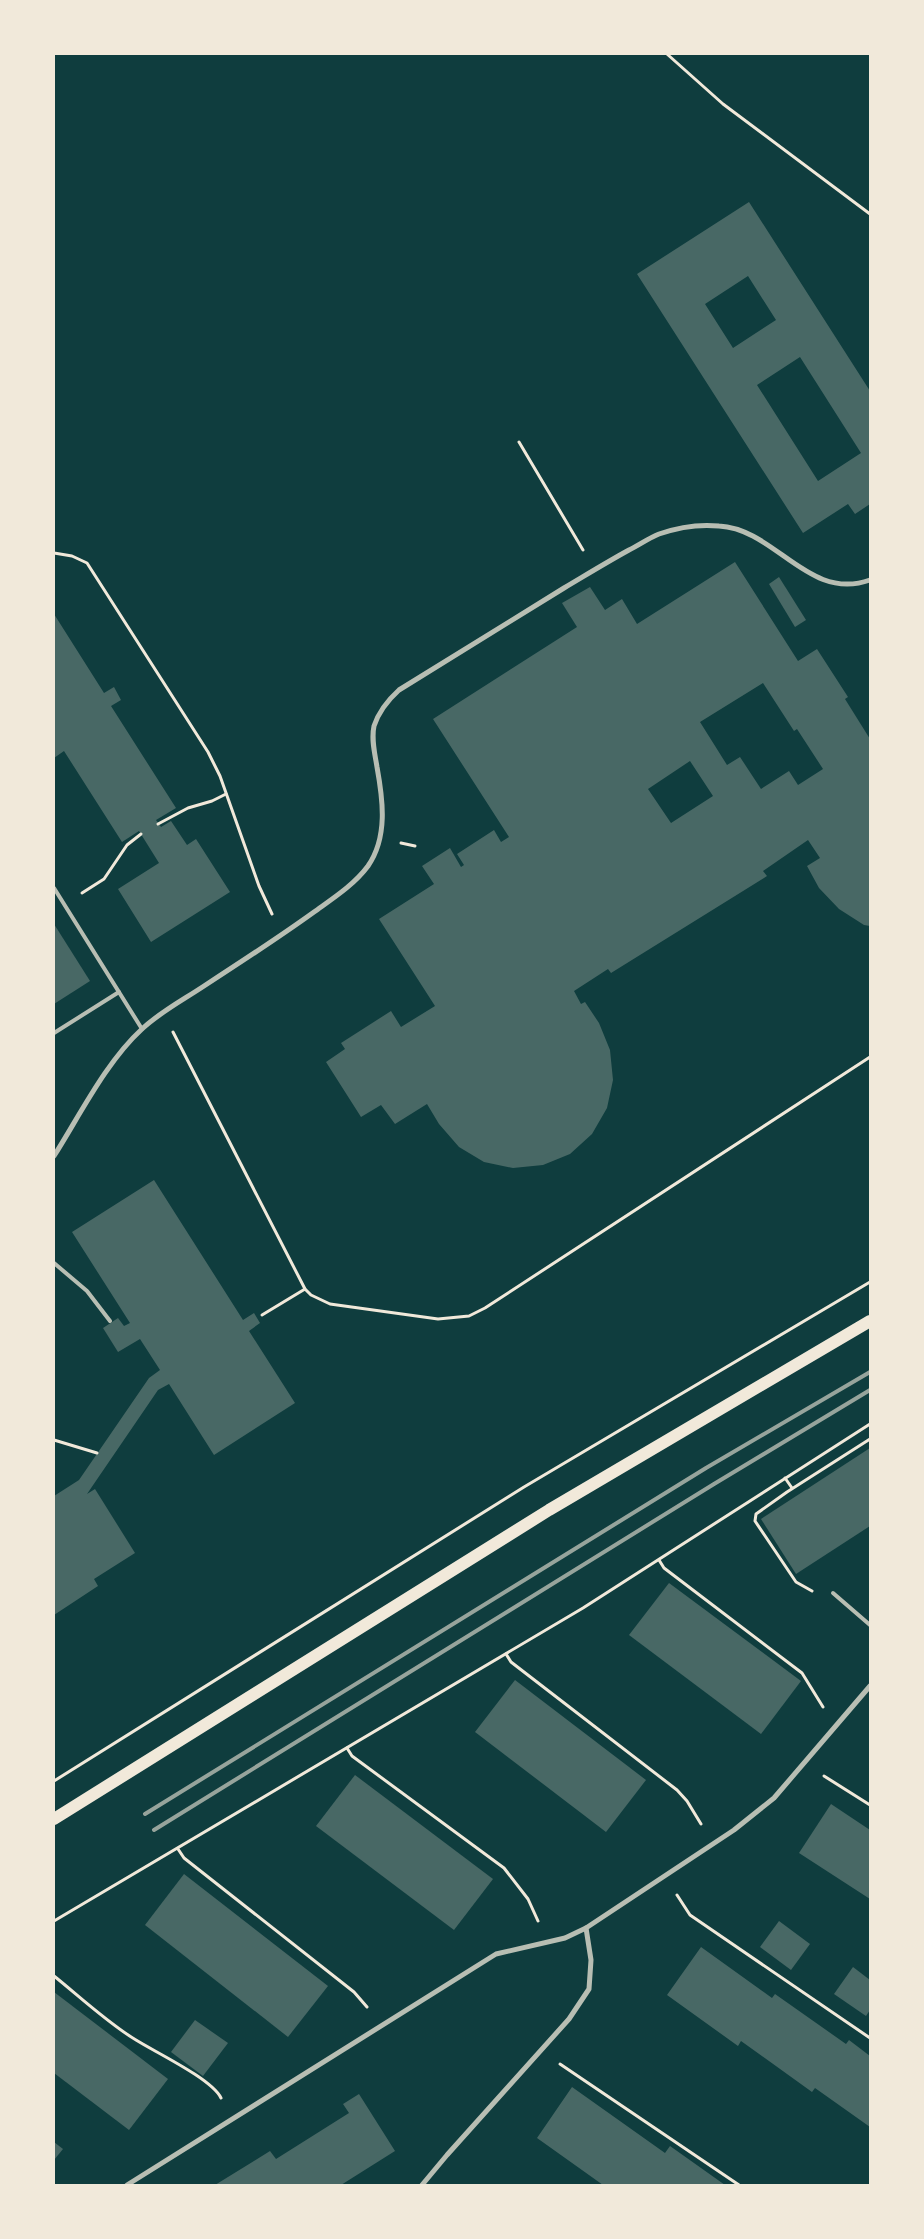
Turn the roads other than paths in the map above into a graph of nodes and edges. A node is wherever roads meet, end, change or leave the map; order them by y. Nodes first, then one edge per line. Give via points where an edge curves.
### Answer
1 (870, 580) edge
2 (54, 888) edge
3 (119, 992) junction
4 (142, 1029) junction
5 (54, 1033) edge
6 (54, 1156) edge
7 (54, 1262) edge
8 (110, 1321) dead end
9 (870, 1321) edge
10 (833, 1593) road end
11 (870, 1625) edge
12 (870, 1686) edge
13 (54, 1819) edge
14 (586, 1928) junction
15 (127, 2185) edge
16 (422, 2185) edge

1 - 4 street via 847,583 820,579 741,530 699,525 676,528 657,534 594,570 399,690 378,716 373,736 382,822 377,850 367,867 351,884 283,934
2 - 3 lane
3 - 4 lane
3 - 5 lane
4 - 6 street via 108,1071
7 - 8 lane via 88,1291
9 - 13 main road via 550,1510
10 - 11 lane
12 - 14 street via 774,1798 714,1844
14 - 15 street via 565,1938 496,1954
14 - 16 street via 591,1960 589,1990 569,2019

